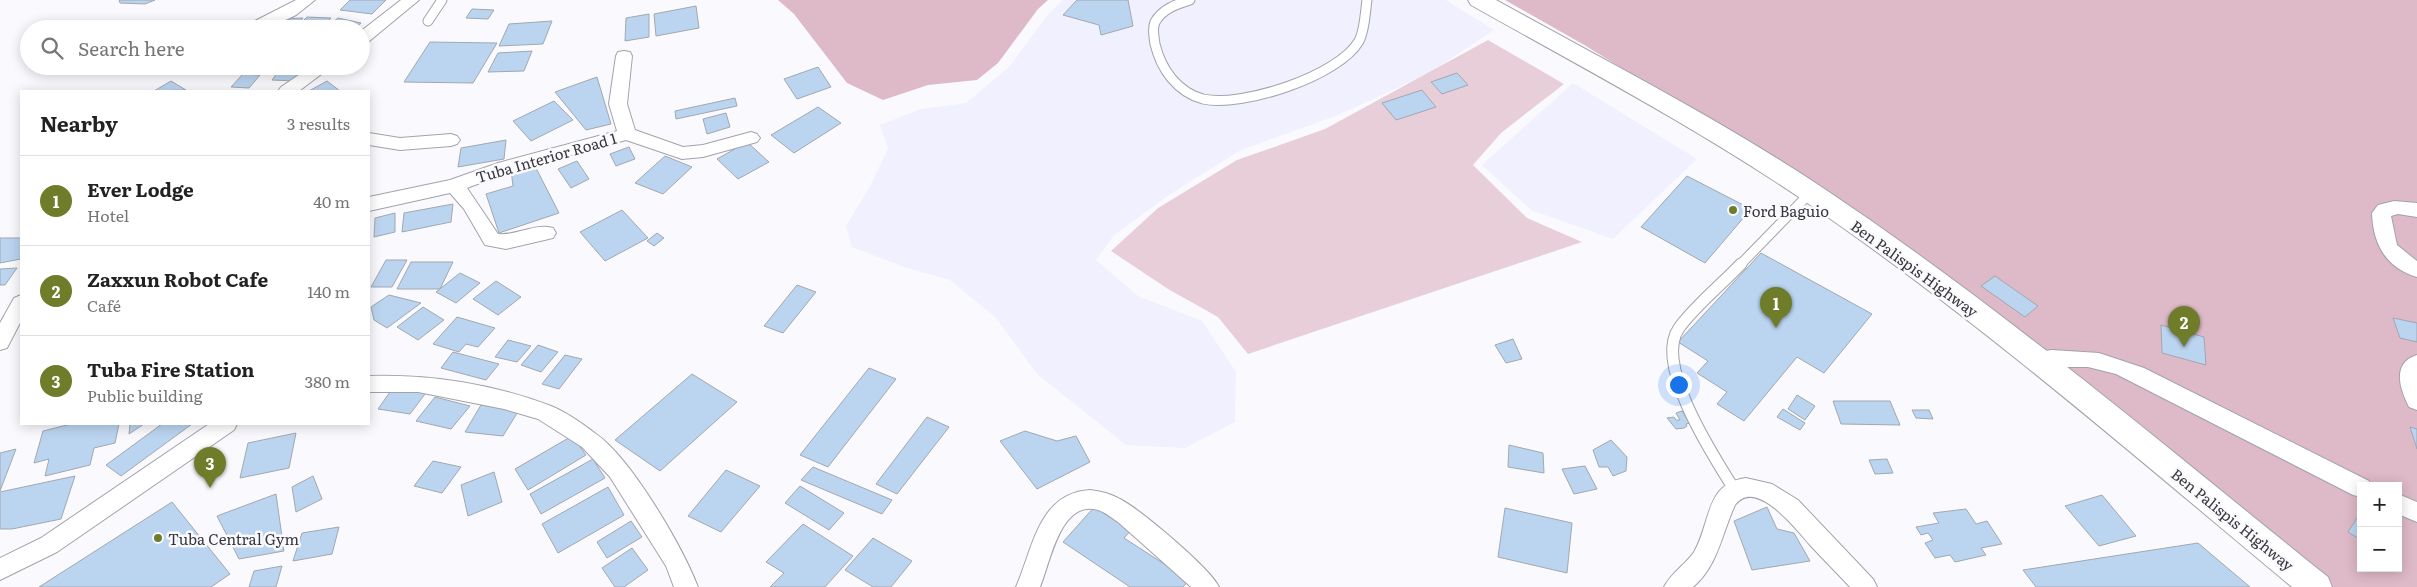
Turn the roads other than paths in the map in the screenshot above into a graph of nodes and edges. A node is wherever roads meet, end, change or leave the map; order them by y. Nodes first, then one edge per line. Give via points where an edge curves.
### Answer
1 (307, 0) edge
2 (411, 0) edge
3 (442, 0) edge
4 (1190, 0) edge
5 (1367, 0) edge
6 (1479, 0) edge
7 (273, 20) edge
8 (428, 21) dead end
9 (370, 32) edge
10 (624, 56) dead end
11 (311, 75) edge
12 (288, 90) edge
13 (627, 134) junction
14 (751, 138) dead end
15 (370, 139) edge
16 (451, 140) dead end
17 (453, 186) junction
18 (1811, 192) junction
19 (370, 204) edge
20 (2417, 210) edge
21 (546, 233) dead end
22 (2417, 270) edge
23 (20, 305) edge
24 (0, 342) edge
25 (2036, 359) junction
26 (2417, 362) edge
27 (370, 384) edge
28 (2417, 401) edge
29 (225, 425) edge
30 (2357, 486) edge
31 (1734, 489) junction
32 (2402, 506) edge
33 (2417, 512) edge
34 (0, 569) edge
35 (686, 587) edge
36 (1028, 587) edge
37 (1207, 587) edge
38 (1676, 587) edge
39 (1865, 587) edge
40 (2316, 587) edge

1 - 7 street
2 - 9 street
3 - 8 lane
4 - 5 lane via 1162,13 1154,23 1157,59 1169,77 1185,91 1204,99 1225,101 1282,87 1339,60 1358,41
6 - 18 main road, Ben Palispis Highway via 1680,113
10 - 13 street via 618,104
11 - 12 street
13 - 14 street, Tuba Interior Road 1 via 682,152 704,151
13 - 17 street, Tuba Interior Road 1 via 504,167
15 - 16 street via 400,144
17 - 19 street, Tuba Interior Road 1
17 - 21 street via 470,202 492,240 506,242
18 - 25 main road, Ben Palispis Highway via 1920,268
18 - 31 lane via 1678,329 1673,338 1678,381 1689,411
20 - 22 street via 2386,209 2382,213 2382,231 2386,246 2395,257
23 - 24 street
25 - 30 street via 2070,356 2114,364
25 - 40 main road, Ben Palispis Highway
26 - 28 street via 2412,366 2412,389
27 - 35 street via 418,384 504,400 545,413 590,441 618,470 676,561
29 - 34 street via 49,544
31 - 38 street via 1726,498 1705,556 1692,574
31 - 39 street via 1761,489 1787,505
32 - 33 street
36 - 37 street via 1053,523 1062,510 1086,499 1113,506

